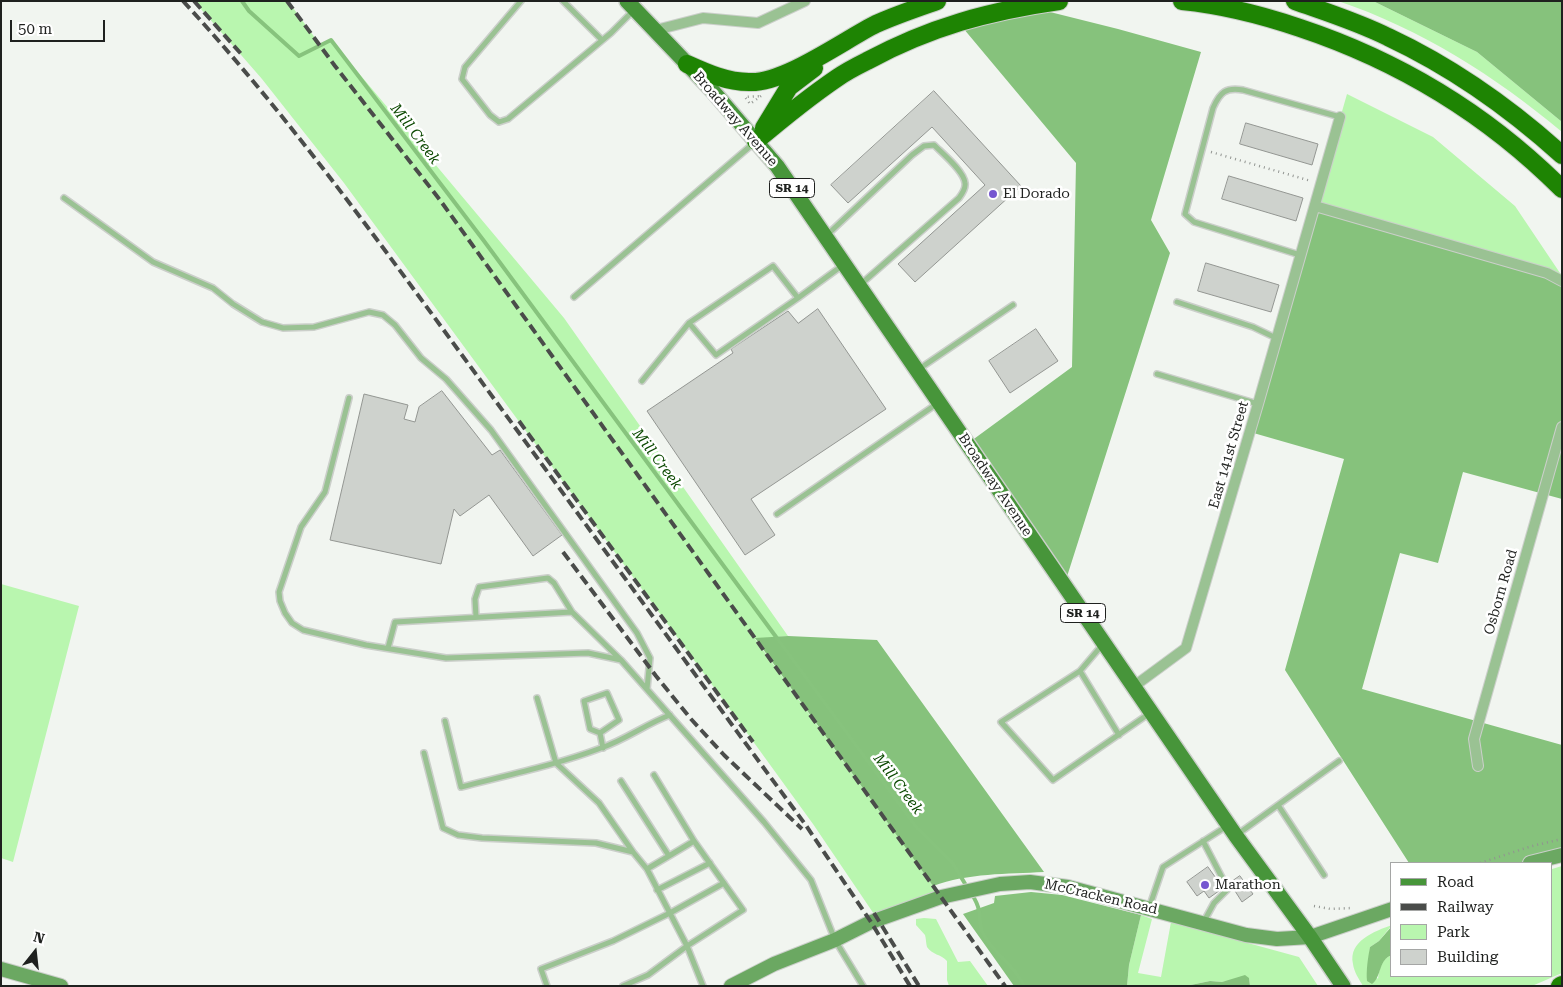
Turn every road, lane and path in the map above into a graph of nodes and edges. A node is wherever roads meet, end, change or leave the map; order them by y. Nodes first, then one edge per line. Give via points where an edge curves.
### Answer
1 (520, 1) edge
2 (563, 1) edge
3 (805, 1) edge
4 (937, 1) edge
5 (1059, 1) edge
6 (1182, 1) edge
7 (1295, 1) edge
8 (631, 5) edge
9 (656, 30) junction
10 (602, 40) junction
11 (838, 46) junction
12 (687, 64) junction
13 (745, 97) joint
14 (1340, 117) joint
15 (756, 141) junction
16 (1202, 150) junction
17 (1562, 155) edge
18 (1321, 184) junction
19 (1562, 190) edge
20 (64, 198) dead end
21 (1315, 206) junction
22 (825, 237) junction
23 (1301, 255) junction
24 (844, 264) junction
25 (1562, 281) edge
26 (859, 286) junction
27 (574, 298) dead end
28 (798, 298) junction
29 (1177, 302) dead end
30 (1013, 305) dead end
31 (689, 323) junction
32 (1276, 338) junction
33 (917, 371) junction
34 (1157, 374) dead end
35 (642, 381) dead end
36 (349, 398) dead end
37 (939, 403) junction
38 (1258, 404) junction
39 (1562, 427) edge
40 (777, 514) dead end
41 (572, 612) junction
42 (476, 617) junction
43 (1103, 643) junction
44 (388, 648) junction
45 (621, 660) junction
46 (1080, 672) junction
47 (1133, 687) junction
48 (647, 689) junction
49 (537, 698) dead end
50 (1151, 713) junction
51 (670, 715) junction
52 (445, 721) dead end
53 (600, 733) junction
54 (1119, 735) junction
55 (603, 748) junction
56 (424, 753) dead end
57 (1339, 761) dead end
58 (556, 763) junction
59 (1478, 766) dead end
60 (654, 775) dead end
61 (621, 781) dead end
62 (1278, 805) junction
63 (1232, 830) junction
64 (1562, 839) edge
65 (694, 841) junction
66 (1203, 841) junction
67 (633, 852) junction
68 (1562, 854) edge
69 (669, 856) junction
70 (1483, 862) edge
71 (1534, 862) edge
72 (710, 863) junction
73 (647, 869) junction
74 (1324, 875) dead end
75 (724, 883) junction
76 (657, 890) junction
77 (1314, 906) dead end
78 (1360, 906) dead end
79 (1149, 908) junction
80 (1390, 910) edge
81 (670, 913) junction
82 (1203, 923) junction
83 (1310, 937) junction
84 (835, 940) junction
85 (687, 946) junction
86 (1, 969) edge
87 (61, 986) edge
88 (547, 986) edge
89 (623, 986) edge
90 (703, 986) edge
91 (731, 986) edge
92 (864, 986) edge
93 (1343, 986) edge

1 - 10 lane via 465,67 462,79 499,122 508,119
2 - 10 lane
3 - 9 street via 758,23 703,18
4 - 11 highway via 876,24
5 - 15 highway via 948,25 880,54 839,76
6 - 19 highway via 1278,20 1364,52 1409,74 1487,123
7 - 17 highway via 1342,17 1430,59 1514,114
8 - 9 main road, Broadway Avenue / SR 14
8 - 10 lane
9 - 12 main road, Broadway Avenue / SR 14
11 - 12 highway via 786,73 751,83 731,81
11 - 15 highway via 789,87
12 - 15 main road, Broadway Avenue / SR 14
13 - 13 path via 753,97 761,96 750,104
14 - 16 lane via 1231,88 1217,100
14 - 18 street, East 141st Street
15 - 22 main road, Broadway Avenue / SR 14
15 - 27 lane
16 - 18 path
16 - 23 lane via 1184,214 1187,218
18 - 21 street, East 141st Street
20 - 48 lane via 153,262 213,288 262,322 283,328 314,327 370,312 383,315 395,325 421,358 446,379 491,430 637,634 650,658
21 - 23 street, East 141st Street
21 - 25 street via 1548,273
22 - 24 main road, Broadway Avenue / SR 14
22 - 26 lane via 924,146 934,145 962,174 965,182 959,198
23 - 32 street, East 141st Street
24 - 26 main road, Broadway Avenue / SR 14
24 - 28 lane
26 - 33 main road, Broadway Avenue / SR 14
28 - 31 lane via 716,355
28 - 31 lane via 773,266
29 - 32 lane
30 - 33 lane
31 - 35 lane
32 - 38 street, East 141st Street
33 - 37 main road, Broadway Avenue / SR 14
34 - 38 lane
36 - 44 lane via 325,492 301,527 279,592 280,602 292,623 303,630
37 - 40 lane
37 - 43 main road, Broadway Avenue / SR 14
38 - 47 street, East 141st Street via 1186,648
39 - 59 street, Osborn Road via 1474,738
41 - 42 lane
41 - 42 lane via 548,578 479,588 475,600
41 - 45 lane
42 - 44 lane via 395,622
43 - 46 lane
43 - 47 main road, Broadway Avenue / SR 14
44 - 45 lane via 446,658 588,653
45 - 48 lane
46 - 54 lane
46 - 54 lane via 1001,722 1053,780
47 - 50 main road, Broadway Avenue / SR 14
48 - 51 lane
49 - 58 lane
50 - 54 lane
50 - 63 main road, Broadway Avenue / SR 14
51 - 55 lane
51 - 84 lane via 811,880
52 - 58 lane via 462,787
53 - 53 lane via 620,720 607,693 584,701 590,729
53 - 55 lane
55 - 58 lane
56 - 67 lane via 443,828 458,835 596,843
57 - 62 lane
58 - 67 lane via 599,804
60 - 65 lane
61 - 69 lane
62 - 63 lane
62 - 74 lane
63 - 66 lane
63 - 83 main road, Broadway Avenue / SR 14
64 - 70 path
65 - 69 lane
65 - 72 lane
66 - 79 lane via 1163,867
66 - 82 lane via 1228,889 1214,903
67 - 73 lane
68 - 71 street
69 - 73 lane
72 - 75 lane
72 - 76 lane
73 - 76 lane
75 - 81 lane
75 - 85 lane via 743,910
76 - 81 lane
77 - 78 path via 1330,909
79 - 82 street, McCracken Road
79 - 84 street, McCracken Road via 1050,884 1030,882 989,886 871,922
80 - 83 street, McCracken Road
81 - 85 lane
81 - 88 lane via 613,941 541,969
82 - 83 street, McCracken Road via 1262,938
83 - 93 main road, Broadway Avenue / SR 14
84 - 91 street, McCracken Road via 774,964
84 - 92 lane
85 - 89 lane via 648,975
85 - 90 lane
86 - 87 street

